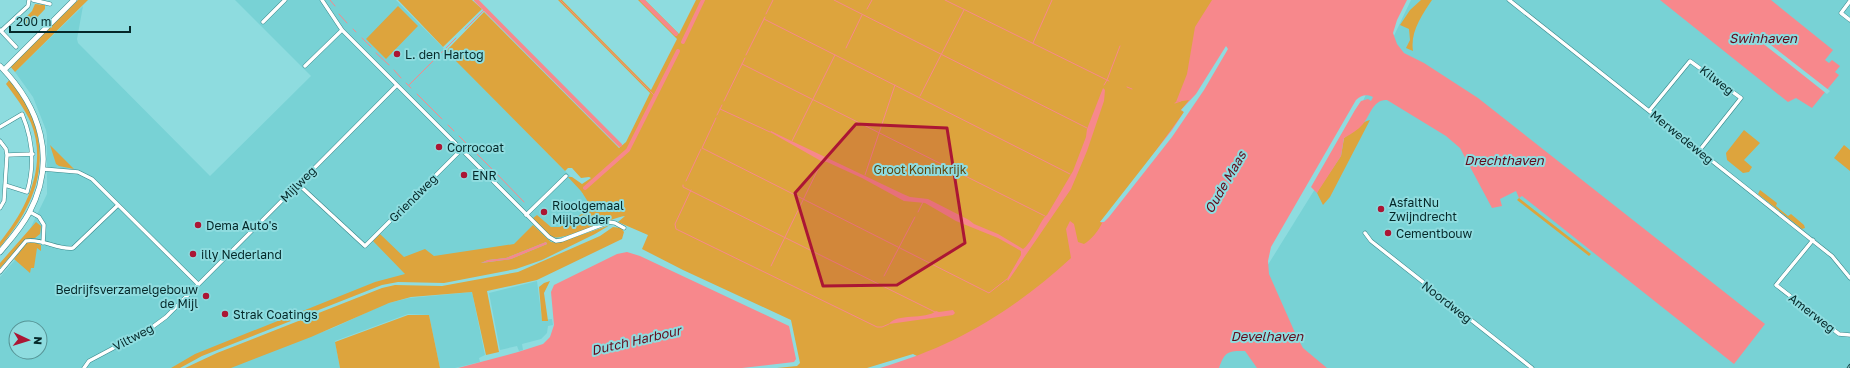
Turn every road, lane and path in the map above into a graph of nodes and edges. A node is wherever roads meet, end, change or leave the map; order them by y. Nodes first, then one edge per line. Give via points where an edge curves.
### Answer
1 (29, 0) edge
2 (33, 0) edge
3 (74, 0) edge
4 (285, 0) edge
5 (322, 0) edge
6 (1510, 0) edge
7 (1850, 1) edge
8 (50, 4) dead end
9 (1850, 20) edge
10 (263, 22) dead end
11 (0, 30) edge
12 (342, 30) junction
13 (16, 47) dead end
14 (305, 66) dead end
15 (1, 70) edge
16 (397, 85) junction
17 (1649, 110) junction
18 (0, 127) edge
19 (0, 141) edge
20 (461, 150) junction
21 (1699, 151) junction
22 (33, 154) junction
23 (7, 155) junction
24 (0, 168) edge
25 (6, 168) junction
26 (43, 169) junction
27 (566, 176) dead end
28 (298, 184) junction
29 (5, 185) junction
30 (2, 202) edge
31 (118, 205) junction
32 (0, 208) edge
33 (30, 212) junction
34 (526, 215) junction
35 (624, 228) dead end
36 (1365, 233) dead end
37 (1813, 240) junction
38 (43, 243) junction
39 (0, 252) edge
40 (0, 272) edge
41 (1850, 278) edge
42 (198, 284) junction
43 (1850, 335) edge
44 (84, 368) edge
45 (1532, 368) edge

1 - 11 street via 28,6
2 - 8 street
3 - 15 street
4 - 10 street
5 - 12 street
6 - 17 street, Merwedeweg
7 - 9 street via 1841,13
11 - 13 street
12 - 14 street
12 - 16 street
15 - 26 street via 21,91 34,114 42,139
16 - 20 street
16 - 28 street, Mijlweg
17 - 21 street, Merwedeweg
17 - 21 street, Kilweg via 1690,60 1741,98
18 - 22 street via 22,114
19 - 23 street
20 - 28 street, Griendweg via 365,246
20 - 34 street
21 - 37 street, Merwedeweg
22 - 23 street
22 - 29 street via 31,180 27,192
23 - 25 street
24 - 25 street
25 - 29 street
26 - 31 street via 78,172 88,176
26 - 33 street
27 - 34 street
28 - 42 street, Mijlweg
29 - 30 street
30 - 32 street
31 - 38 street via 73,248
31 - 42 street
33 - 38 street via 44,225
33 - 39 street
34 - 35 street via 556,241 609,222
36 - 45 street, Noordweg via 1371,241
37 - 41 street, Merwedeweg via 1839,263
37 - 43 street, Amerweg via 1776,285 1839,334
38 - 40 street via 26,241
42 - 44 street, Viltweg via 156,325 89,361

